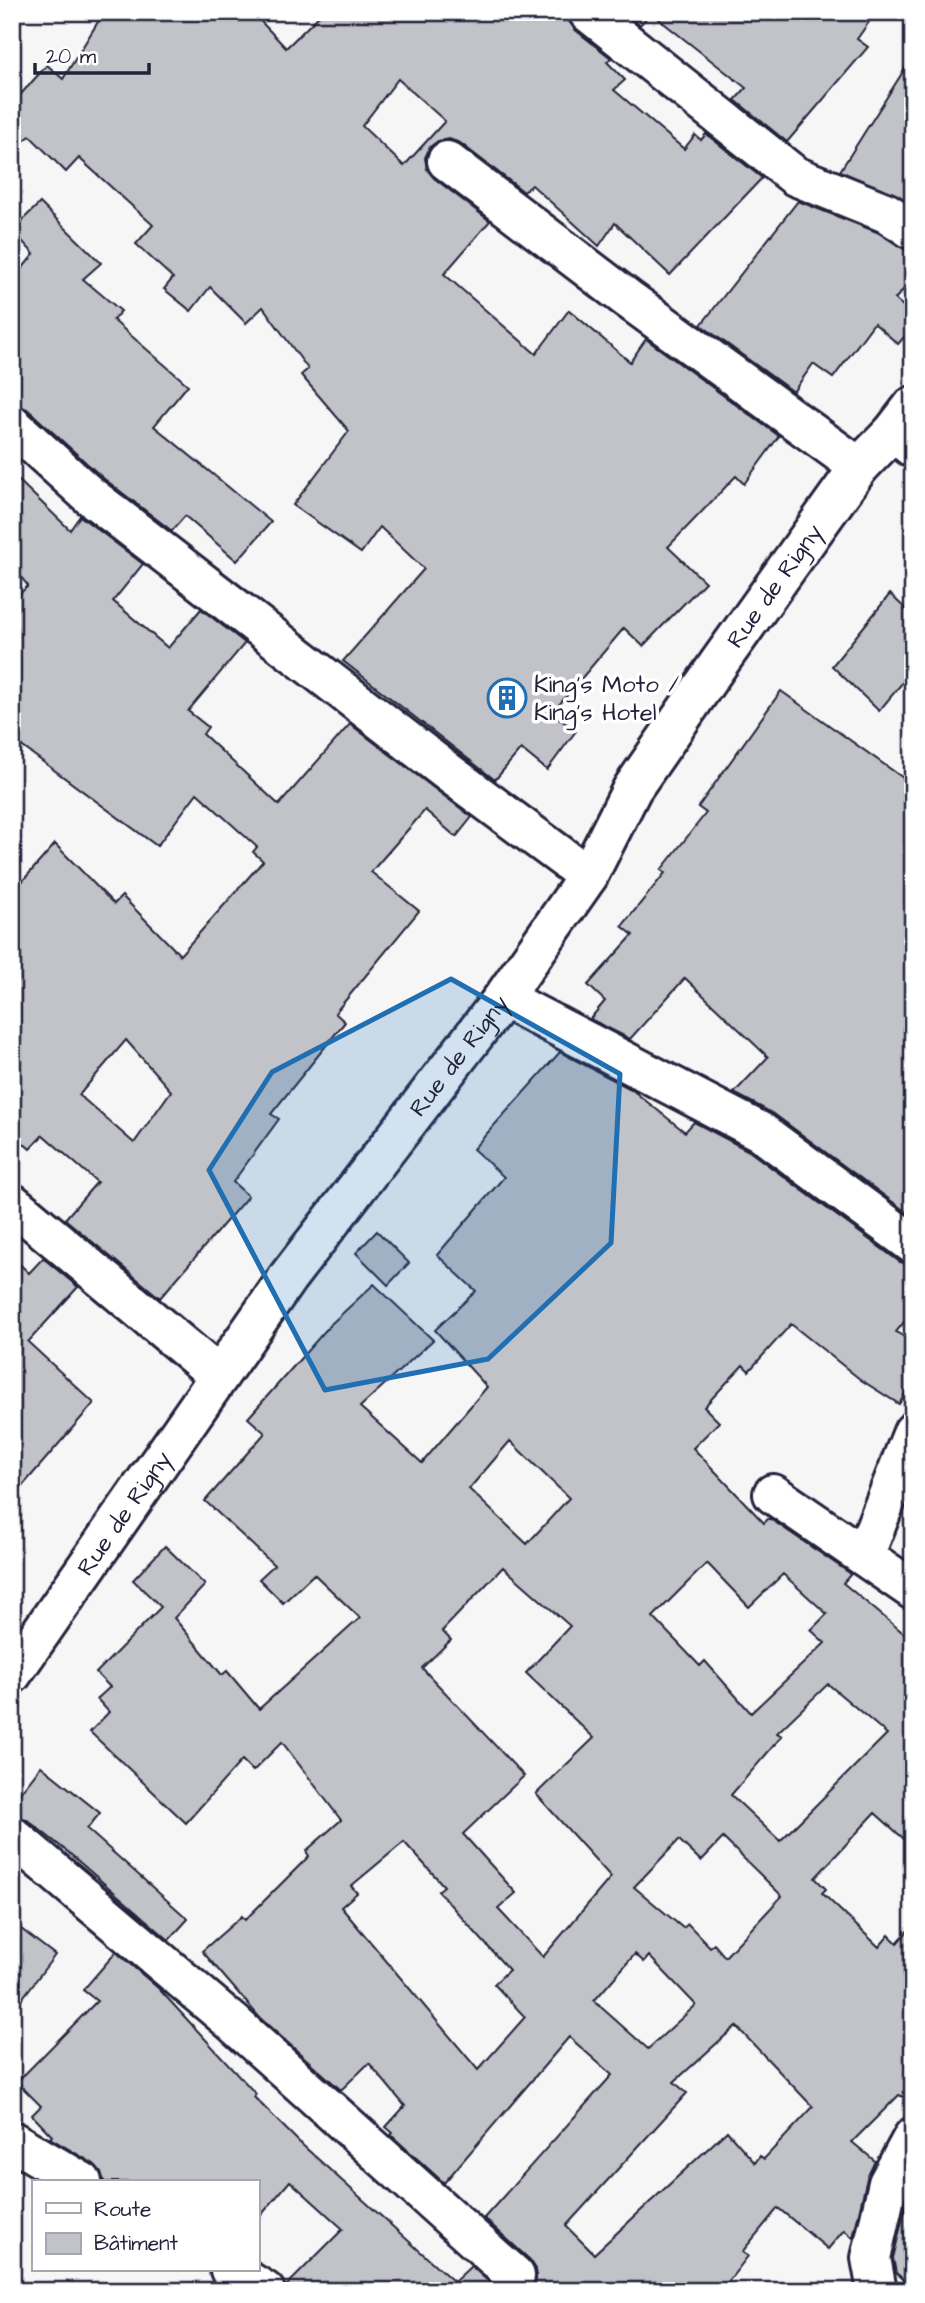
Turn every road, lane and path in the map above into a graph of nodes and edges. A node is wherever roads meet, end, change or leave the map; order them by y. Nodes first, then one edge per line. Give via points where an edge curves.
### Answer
1 (588, 12) edge
2 (447, 161) dead end
3 (913, 230) edge
4 (12, 425) edge
5 (906, 429) edge
6 (859, 467) junction
7 (588, 876) junction
8 (503, 998) junction
9 (12, 1203) edge
10 (913, 1244) edge
11 (219, 1376) junction
12 (913, 1432) edge
13 (773, 1494) dead end
14 (864, 1556) junction
15 (913, 1590) edge
16 (12, 1674) edge
17 (12, 1836) edge
18 (913, 2137) edge
19 (12, 2141) edge
20 (79, 2180) edge
21 (233, 2272) edge
22 (515, 2276) dead end
23 (265, 2291) edge
24 (877, 2291) edge

1 - 3 street via 795,176 887,213
2 - 6 street
4 - 7 street via 89,495
5 - 6 street, Rue de Rigny
6 - 7 street, Rue de Rigny via 632,789
7 - 8 street, Rue de Rigny
8 - 10 street via 761,1132
8 - 11 street, Rue de Rigny via 374,1162
9 - 11 street
11 - 16 street, Rue de Rigny
12 - 14 street
13 - 14 street
14 - 15 street
17 - 22 street via 231,2021
18 - 24 street via 888,2183 871,2258
19 - 20 street
21 - 23 street

